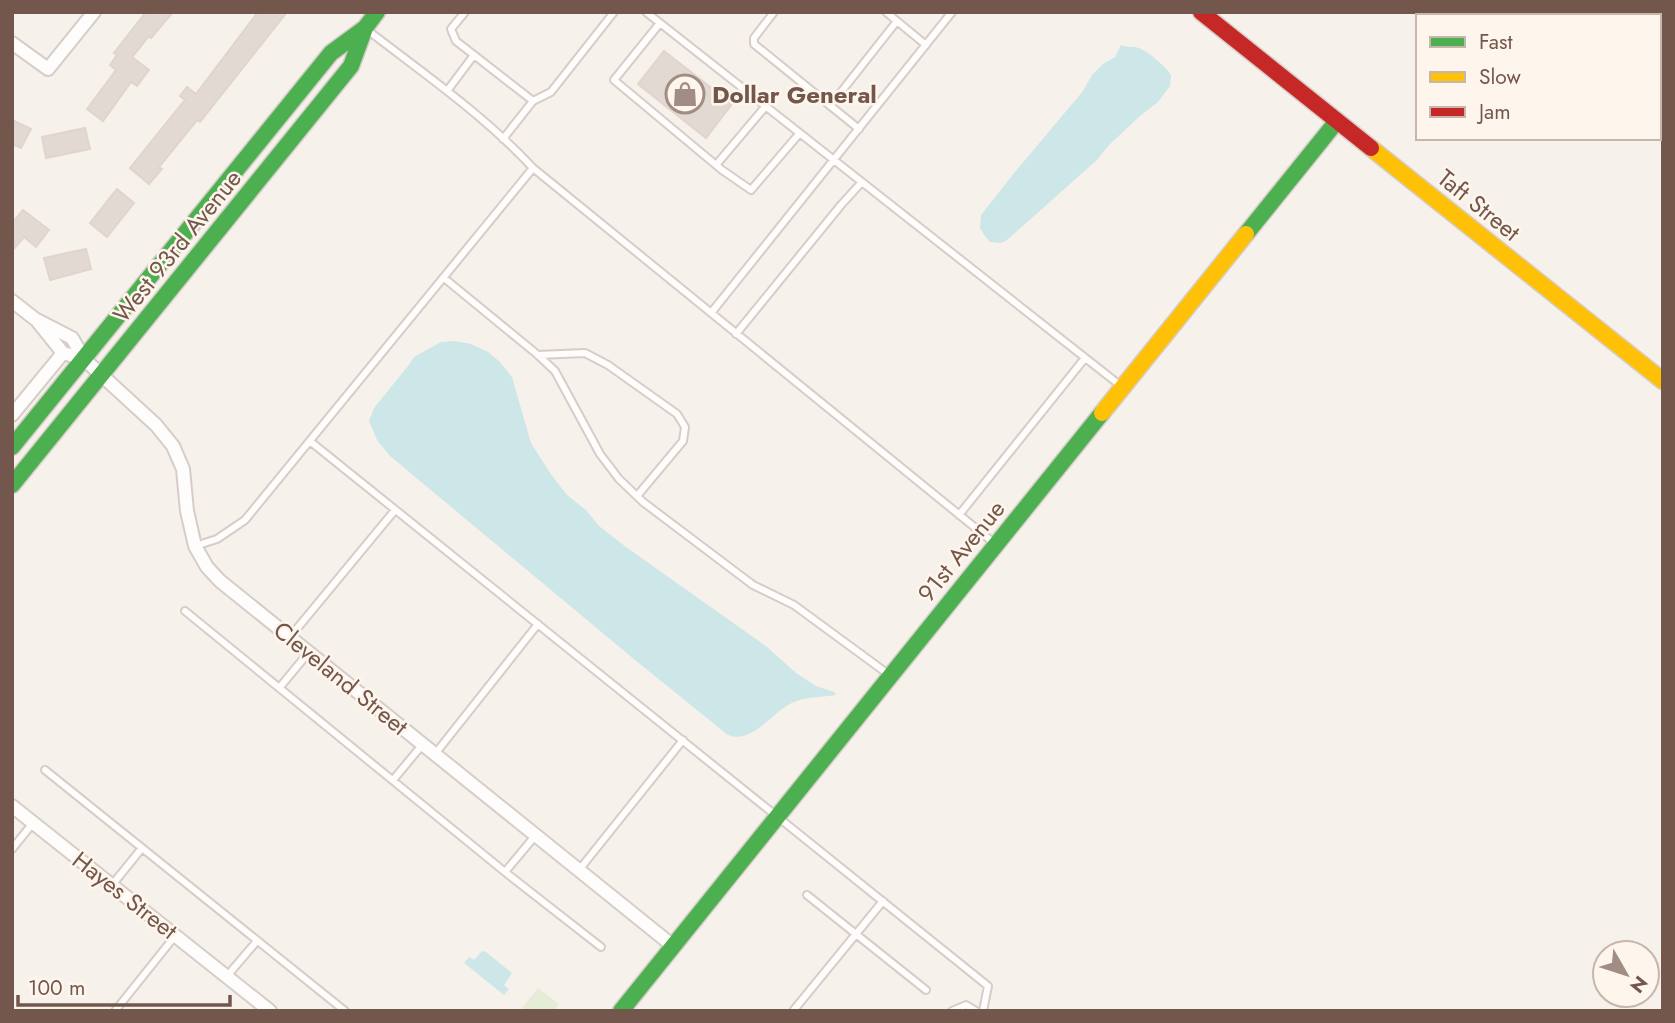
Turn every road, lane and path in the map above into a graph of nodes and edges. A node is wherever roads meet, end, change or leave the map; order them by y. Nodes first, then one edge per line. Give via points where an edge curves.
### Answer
1 (93, 12) edge
2 (377, 12) edge
3 (464, 12) edge
4 (614, 12) edge
5 (646, 12) edge
6 (774, 12) edge
7 (886, 12) edge
8 (952, 12) edge
9 (1201, 12) edge
10 (897, 21) junction
11 (660, 23) junction
12 (365, 28) junction
13 (12, 43) edge
14 (926, 45) junction
15 (474, 55) junction
16 (447, 91) junction
17 (533, 102) junction
18 (830, 106) junction
19 (765, 107) junction
20 (1338, 121) junction
21 (859, 129) junction
22 (799, 134) junction
23 (503, 139) junction
24 (833, 161) junction
25 (716, 164) junction
26 (533, 168) junction
27 (861, 183) junction
28 (444, 278) junction
29 (12, 301) edge
30 (710, 313) junction
31 (35, 319) junction
32 (736, 334) junction
33 (63, 353) junction
34 (538, 355) junction
35 (1085, 358) junction
36 (83, 359) junction
37 (101, 376) junction
38 (1663, 381) edge
39 (1122, 387) junction
40 (12, 415) edge
41 (311, 442) junction
42 (12, 447) edge
43 (12, 485) edge
44 (637, 496) junction
45 (395, 510) junction
46 (959, 515) junction
47 (995, 544) junction
48 (195, 547) junction
49 (185, 611) dead end
50 (538, 624) junction
51 (290, 638) junction
52 (309, 652) junction
53 (890, 676) junction
54 (280, 687) junction
55 (683, 740) junction
56 (423, 744) junction
57 (435, 754) junction
58 (45, 770) dead end
59 (393, 780) junction
60 (12, 806) edge
61 (777, 817) junction
62 (33, 823) junction
63 (535, 835) junction
64 (142, 848) junction
65 (12, 849) edge
66 (579, 871) junction
67 (505, 872) junction
68 (112, 885) junction
69 (807, 895) dead end
70 (883, 901) junction
71 (856, 934) junction
72 (176, 935) junction
73 (257, 941) junction
74 (673, 946) junction
75 (601, 947) dead end
76 (227, 976) junction
77 (926, 990) dead end
78 (115, 1011) edge
79 (270, 1011) edge
80 (345, 1011) edge
81 (621, 1011) edge
82 (793, 1011) edge
83 (952, 1011) edge
84 (976, 1011) edge
85 (983, 1011) edge

1 - 13 street via 48,69
2 - 12 street, West 93rd Avenue
3 - 15 lane via 451,29 456,41
4 - 17 lane via 551,92
5 - 11 lane
6 - 18 lane via 754,44
7 - 10 lane
8 - 14 lane
9 - 20 street, Taft Street
10 - 14 lane
10 - 18 lane
11 - 19 lane
11 - 25 lane via 614,80
12 - 16 lane
12 - 36 street, West 93rd Avenue via 331,53
12 - 37 street, West 93rd Avenue via 351,66
14 - 21 lane
15 - 16 lane
15 - 17 lane
16 - 23 lane
17 - 23 lane
18 - 21 lane
19 - 22 lane
19 - 25 lane
20 - 38 street, Taft Street
20 - 39 street, 91st Avenue
21 - 24 lane
22 - 24 lane
22 - 25 lane via 751,190
23 - 26 lane
24 - 27 lane
24 - 30 lane
26 - 28 lane
26 - 30 lane
27 - 32 lane
27 - 35 lane
28 - 34 lane
28 - 41 lane
29 - 31 street, Cleveland Street
30 - 32 lane
31 - 33 street, Cleveland Street
31 - 36 street, Cleveland Street via 72,338
32 - 46 lane
33 - 36 street, Cleveland Street
33 - 40 street
34 - 44 lane via 555,372 600,454
34 - 44 lane via 584,353 677,414 685,427 683,441
35 - 39 lane
35 - 46 lane
36 - 37 street, Cleveland Street
36 - 42 street, West 93rd Avenue
37 - 43 street, West 93rd Avenue
37 - 48 street, Cleveland Street via 173,446 183,469
39 - 47 street, 91st Avenue
41 - 45 lane
41 - 48 lane via 245,520
44 - 53 lane via 753,585 794,605
45 - 50 lane
45 - 51 lane
46 - 47 lane
47 - 53 street, 91st Avenue
48 - 51 street, Cleveland Street via 220,581
49 - 54 lane
50 - 55 lane
50 - 57 lane
51 - 52 street, Cleveland Street
52 - 54 lane
52 - 56 street, Cleveland Street
53 - 61 street, 91st Avenue
54 - 59 lane
55 - 61 lane
55 - 66 lane
56 - 57 street, Cleveland Street
56 - 59 lane
57 - 63 street, Cleveland Street
58 - 64 lane
59 - 67 lane
60 - 62 street, Hayes Street
61 - 70 lane
61 - 74 street, 91st Avenue
62 - 65 lane
62 - 68 street, Hayes Street
63 - 66 street, Cleveland Street
63 - 67 lane
64 - 68 lane
64 - 73 lane
66 - 74 street, Cleveland Street
67 - 75 lane
68 - 72 street, Hayes Street
69 - 71 lane
70 - 71 lane
70 - 85 lane via 989,986
71 - 77 lane
71 - 82 lane
72 - 76 street, Hayes Street
72 - 78 lane
73 - 76 lane
73 - 80 lane
74 - 81 street, 91st Avenue
76 - 79 street, Hayes Street
83 - 84 lane via 967,1005

